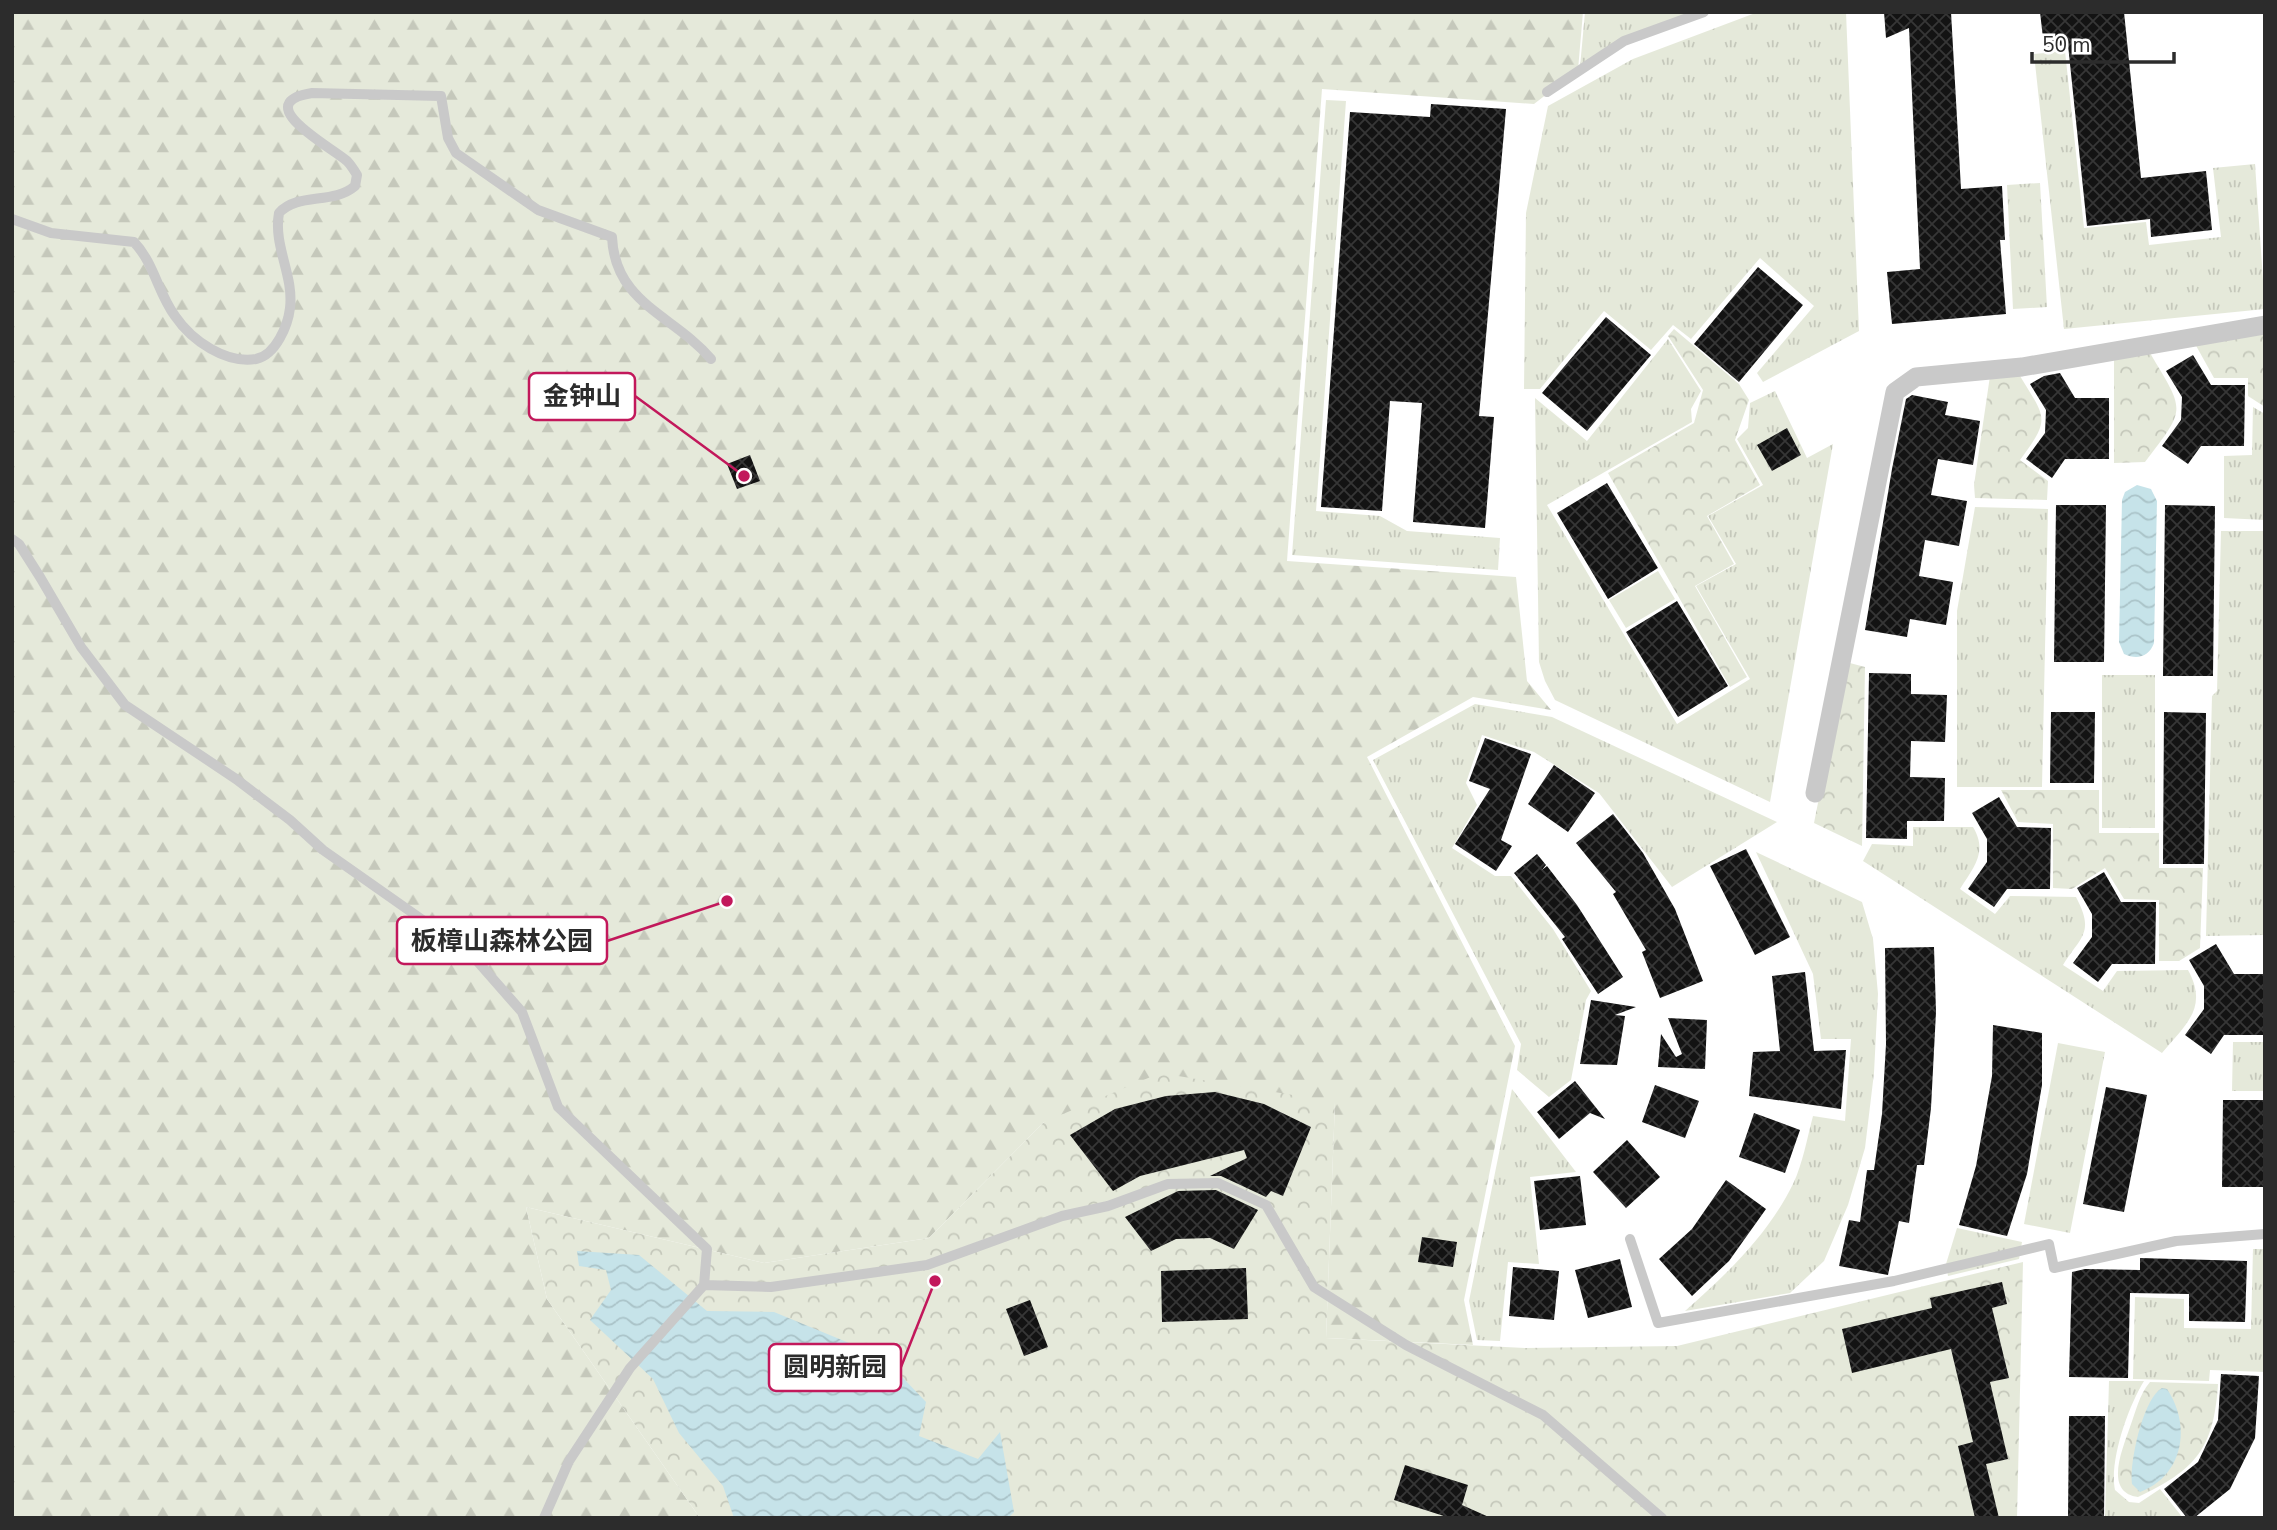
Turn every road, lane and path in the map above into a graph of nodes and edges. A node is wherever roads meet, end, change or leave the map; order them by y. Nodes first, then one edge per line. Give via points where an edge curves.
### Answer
1 (1704, 12) edge
2 (1547, 92) dead end
3 (12, 219) edge
4 (2265, 325) edge
5 (711, 359) dead end
6 (12, 539) edge
7 (1815, 793) dead end
8 (2265, 1234) edge
9 (1630, 1239) dead end
10 (704, 1285) junction
11 (544, 1518) edge
12 (1662, 1518) edge

1 - 2 lane via 1624,41
3 - 5 lane via 51,233 134,242 188,332 239,360 260,358 276,344 290,306 278,239 279,213 287,205 345,195 355,186 357,175 348,162 294,121 290,101 312,93 440,96 456,153 538,210 612,237 613,255 633,295 695,340
4 - 7 street via 2022,367 1916,377 1895,392
6 - 10 lane via 80,647 125,705 236,779 323,850 471,954 522,1012 558,1107 707,1250
8 - 9 lane via 2176,1241 2053,1268 2049,1244 1894,1281 1658,1324
10 - 11 lane via 630,1368 569,1461
10 - 12 lane via 771,1287 927,1265 1168,1184 1218,1183 1266,1205 1314,1287 1406,1345 1543,1415

